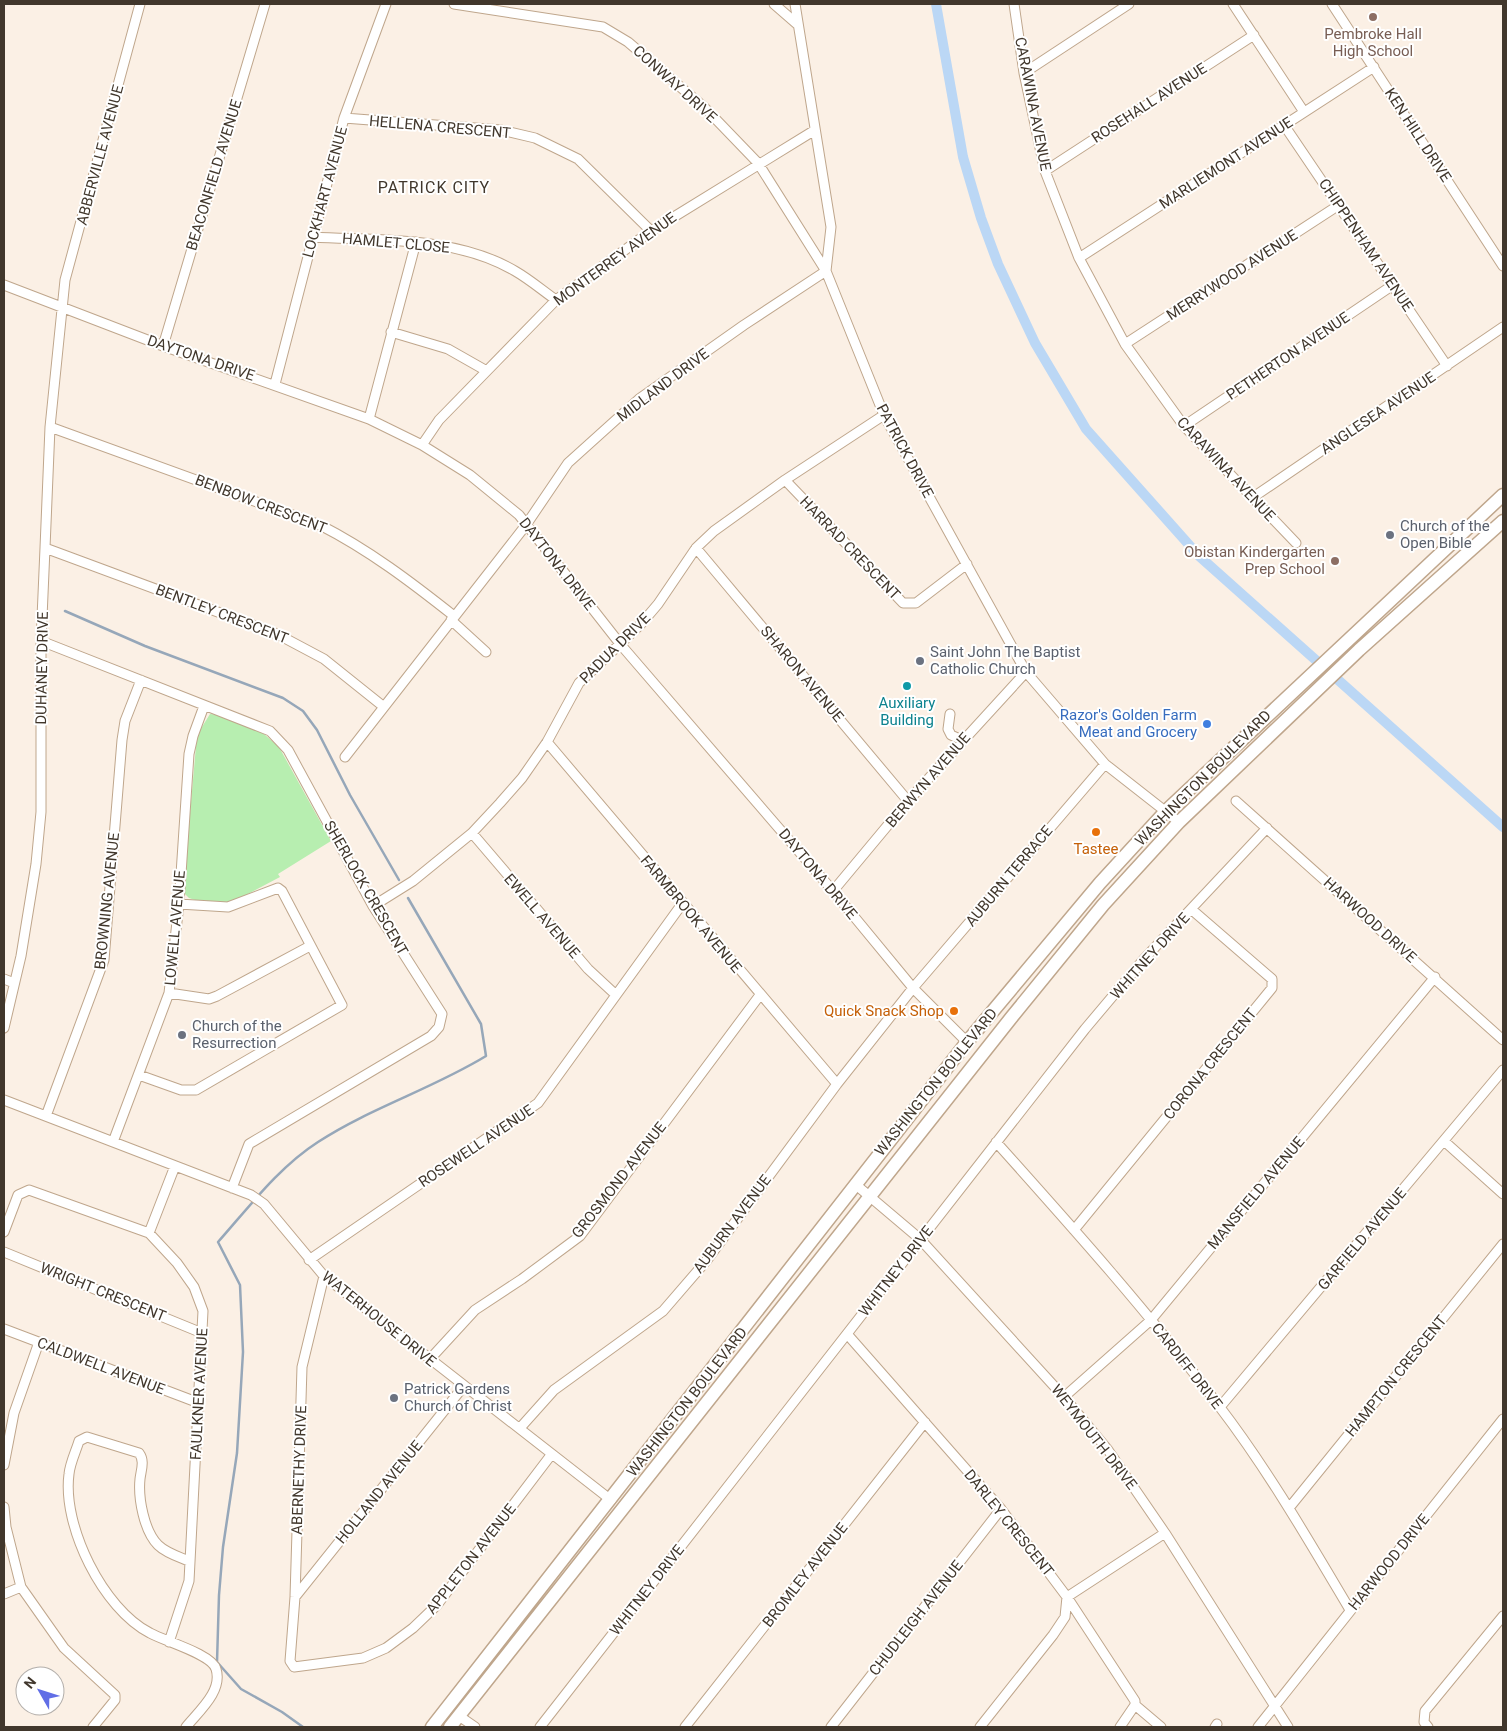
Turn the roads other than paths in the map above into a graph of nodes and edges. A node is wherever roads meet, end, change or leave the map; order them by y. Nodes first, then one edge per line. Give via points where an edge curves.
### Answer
1 (140, 4) edge
2 (265, 4) edge
3 (386, 4) edge
4 (454, 4) edge
5 (774, 4) edge
6 (795, 4) edge
7 (1014, 4) edge
8 (1129, 4) edge
9 (1233, 4) edge
10 (1332, 4) edge
11 (797, 24) junction
12 (1254, 35) junction
13 (1374, 67) junction
14 (1024, 73) junction
15 (1304, 112) junction
16 (344, 118) junction
17 (1284, 125) junction
18 (815, 130) junction
19 (758, 163) junction
20 (1045, 171) junction
21 (1339, 205) junction
22 (651, 231) junction
23 (313, 237) junction
24 (416, 242) junction
25 (1079, 258) junction
26 (1503, 266) edge
27 (826, 271) junction
28 (4, 285) edge
29 (1393, 285) junction
30 (556, 300) junction
31 (62, 306) junction
32 (1503, 327) edge
33 (391, 332) junction
34 (1125, 344) junction
35 (163, 346) junction
36 (1447, 366) junction
37 (485, 370) junction
38 (275, 384) junction
39 (884, 415) junction
40 (369, 419) junction
41 (1184, 426) junction
42 (50, 428) junction
43 (422, 445) junction
44 (785, 480) junction
45 (1503, 495) edge
46 (1252, 498) junction
47 (1503, 521) edge
48 (526, 525) junction
49 (1296, 543) dead end
50 (45, 548) junction
51 (696, 548) junction
52 (968, 564) junction
53 (452, 618) junction
54 (40, 641) junction
55 (621, 645) junction
56 (486, 652) dead end
57 (1026, 672) junction
58 (141, 680) junction
59 (204, 706) junction
60 (384, 707) junction
61 (950, 714) dead end
62 (962, 740) junction
63 (547, 742) junction
64 (345, 756) dead end
65 (1105, 764) junction
66 (908, 801) junction
67 (1236, 801) dead end
68 (1166, 811) junction
69 (1180, 822) junction
70 (1267, 828) junction
71 (472, 833) junction
72 (833, 891) junction
73 (179, 904) junction
74 (682, 904) junction
75 (373, 906) junction
76 (1192, 909) junction
77 (310, 946) junction
78 (1435, 977) junction
79 (4, 978) edge
80 (14, 983) junction
81 (913, 988) junction
82 (169, 993) junction
83 (616, 995) junction
84 (760, 995) junction
85 (4, 1028) edge
86 (1503, 1040) edge
87 (967, 1042) junction
88 (1503, 1070) edge
89 (139, 1075) junction
90 (837, 1084) junction
91 (4, 1100) edge
92 (46, 1116) junction
93 (1444, 1141) junction
94 (112, 1142) junction
95 (996, 1142) junction
96 (175, 1166) junction
97 (855, 1184) junction
98 (232, 1188) junction
99 (1503, 1194) edge
100 (870, 1197) junction
101 (1074, 1230) junction
102 (4, 1232) edge
103 (149, 1233) junction
104 (920, 1239) junction
105 (1503, 1244) edge
106 (4, 1252) edge
107 (309, 1260) junction
108 (324, 1276) junction
109 (1151, 1320) junction
110 (4, 1329) edge
111 (202, 1332) junction
112 (846, 1334) junction
113 (39, 1342) junction
114 (430, 1359) junction
115 (463, 1387) junction
116 (1064, 1397) junction
117 (198, 1403) junction
118 (1220, 1407) junction
119 (1503, 1419) edge
120 (925, 1422) junction
121 (520, 1428) junction
122 (551, 1455) junction
123 (4, 1465) edge
124 (611, 1500) junction
125 (4, 1507) edge
126 (1289, 1508) junction
127 (1001, 1509) junction
128 (1165, 1533) junction
129 (189, 1561) junction
130 (22, 1587) junction
131 (4, 1594) edge
132 (295, 1596) junction
133 (1067, 1596) junction
134 (1350, 1610) junction
135 (1503, 1616) edge
136 (169, 1642) junction
137 (292, 1665) joint
138 (1135, 1705) junction
139 (1274, 1706) junction
140 (459, 1716) junction
141 (93, 1727) edge
142 (186, 1727) edge
143 (432, 1727) edge
144 (450, 1727) edge
145 (475, 1727) edge
146 (540, 1727) edge
147 (685, 1727) edge
148 (831, 1727) edge
149 (980, 1727) edge
150 (1120, 1727) edge
151 (1161, 1727) edge
152 (1258, 1727) edge
153 (1288, 1727) edge
154 (1428, 1727) edge

1 - 31 street, ABBERVILLE AVENUE via 65,280
2 - 35 street, BEACONFIELD AVENUE
3 - 16 street, LOCKHART AVENUE
4 - 19 street, CONWAY DRIVE via 603,27 628,42 705,108
5 - 11 street
6 - 11 street, PATRICK DRIVE
7 - 14 street, CARAWINA AVENUE
8 - 14 street
9 - 12 street
10 - 13 street, KEN HILL DRIVE
11 - 18 street, PATRICK DRIVE
12 - 15 street
12 - 20 street, ROSEHALL AVENUE
13 - 15 street, MARLIEMONT AVENUE
13 - 26 street, KEN HILL DRIVE
14 - 20 street, CARAWINA AVENUE
15 - 17 street, MARLIEMONT AVENUE
16 - 22 street, HELLENA CRESCENT via 501,130 535,138 578,159
16 - 23 street, LOCKHART AVENUE
17 - 21 street, CHIPPENHAM AVENUE
17 - 25 street, MARLIEMONT AVENUE
18 - 19 street, MONTERREY AVENUE
18 - 27 street, PATRICK DRIVE via 831,227
19 - 22 street, MONTERREY AVENUE
19 - 27 street, CONWAY DRIVE
20 - 25 street, CARAWINA AVENUE
21 - 29 street, CHIPPENHAM AVENUE
21 - 34 street, MERRYWOOD AVENUE
22 - 30 street, MONTERREY AVENUE
23 - 24 street, HAMLET CLOSE
23 - 38 street, LOCKHART AVENUE
24 - 30 street, HAMLET CLOSE via 466,250 515,270
24 - 33 street
25 - 34 street, CARAWINA AVENUE
27 - 39 street, PATRICK DRIVE
27 - 48 street, MIDLAND DRIVE via 639,399 568,463
28 - 31 street, DAYTONA DRIVE
29 - 36 street, CHIPPENHAM AVENUE
29 - 41 street, PETHERTON AVENUE
30 - 37 street, MONTERREY AVENUE
31 - 35 street, DAYTONA DRIVE
31 - 42 street, DUHANEY DRIVE
32 - 36 street, ANGLESEA AVENUE
33 - 37 street via 448,348
33 - 40 street
34 - 41 street, CARAWINA AVENUE
35 - 38 street, DAYTONA DRIVE
36 - 46 street, ANGLESEA AVENUE
37 - 43 street, MONTERREY AVENUE via 439,420
38 - 40 street, DAYTONA DRIVE
39 - 44 street, PADUA DRIVE
39 - 52 street, PATRICK DRIVE
40 - 43 street, DAYTONA DRIVE
41 - 46 street, CARAWINA AVENUE
42 - 50 street, DUHANEY DRIVE
42 - 53 street, BENBOW CRESCENT via 320,525 398,572
43 - 48 street, DAYTONA DRIVE via 470,475 519,515
44 - 51 street, PADUA DRIVE via 714,531
44 - 52 street, HARRAD CRESCENT via 903,603 916,603
45 - 68 highway, WASHINGTON BOULEVARD
46 - 49 street, CARAWINA AVENUE
47 - 69 highway, WASHINGTON BOULEVARD via 1359,650
48 - 53 street, MIDLAND DRIVE
48 - 55 street, DAYTONA DRIVE
50 - 54 street, DUHANEY DRIVE
50 - 60 street, BENTLEY CRESCENT via 277,634 324,659
51 - 55 street, PADUA DRIVE via 658,604
51 - 66 street, SHARON AVENUE
52 - 57 street, PATRICK DRIVE
53 - 56 street, BENBOW CRESCENT
53 - 60 street, MIDLAND DRIVE
54 - 58 street, SHERLOCK CRESCENT
54 - 80 street, DUHANEY DRIVE via 41,812 36,864
55 - 63 street, PADUA DRIVE via 579,683
55 - 72 street, DAYTONA DRIVE
57 - 62 street, BERWYN AVENUE
57 - 65 street, PATRICK DRIVE
58 - 59 street, SHERLOCK CRESCENT
58 - 92 street, BROWNING AVENUE via 125,721 122,740 104,960
59 - 73 street, LOWELL AVENUE via 192,736 189,754
59 - 75 street, SHERLOCK CRESCENT via 270,731 280,740
60 - 64 street, MIDLAND DRIVE
61 - 62 street via 948,729 951,735
62 - 66 street, BERWYN AVENUE
63 - 71 street, PADUA DRIVE via 522,778
63 - 74 street, FARMBROOK AVENUE
65 - 68 street, PATRICK DRIVE
65 - 81 street, AUBURN TERRACE
66 - 72 street, BERWYN AVENUE
67 - 70 street, HARWOOD DRIVE
68 - 69 street, PATRICK DRIVE
68 - 87 highway, WASHINGTON BOULEVARD via 1100,883
69 - 100 highway, WASHINGTON BOULEVARD via 1103,904
70 - 76 street, WHITNEY DRIVE
70 - 78 street, HARWOOD DRIVE
71 - 75 street, PADUA DRIVE via 413,881
71 - 83 street, EWELL AVENUE via 588,969
72 - 81 street, DAYTONA DRIVE
73 - 77 street via 228,907 278,888
73 - 82 street, LOWELL AVENUE
74 - 83 street, ROSEWELL AVENUE
74 - 84 street, FARMBROOK AVENUE
75 - 98 street, SHERLOCK CRESCENT via 442,1014 439,1026 431,1036 249,1144
76 - 95 street, WHITNEY DRIVE via 1144,959
76 - 101 street, CORONA CRESCENT via 1272,979 1272,988
77 - 82 street via 217,996
77 - 89 street via 341,1002 340,1008 196,1090 181,1090
78 - 86 street, HARWOOD DRIVE
78 - 109 street, MANSFIELD AVENUE
79 - 80 street
80 - 85 street, DUHANEY DRIVE
81 - 87 street, DAYTONA DRIVE
81 - 90 street, AUBURN AVENUE
82 - 89 street, LOWELL AVENUE
83 - 107 street, ROSEWELL AVENUE via 538,1103
84 - 90 street, FARMBROOK AVENUE
84 - 114 street, GROSMOND AVENUE via 580,1236 475,1310
87 - 97 highway, WASHINGTON BOULEVARD
88 - 93 street, GARFIELD AVENUE
89 - 94 street, LOWELL AVENUE
90 - 121 street, AUBURN AVENUE via 707,1260 664,1311 554,1390
91 - 92 street, WATERHOUSE DRIVE
92 - 94 street, WATERHOUSE DRIVE
93 - 99 street
93 - 118 street, GARFIELD AVENUE
94 - 96 street, WATERHOUSE DRIVE
95 - 101 street, CARDIFF DRIVE
95 - 104 street, WHITNEY DRIVE
96 - 98 street, WATERHOUSE DRIVE
96 - 103 street
97 - 100 street, WEYMOUTH DRIVE
97 - 124 highway, WASHINGTON BOULEVARD
98 - 107 street, WATERHOUSE DRIVE via 264,1204
100 - 104 street, WEYMOUTH DRIVE
100 - 140 highway, WASHINGTON BOULEVARD
101 - 109 street, CARDIFF DRIVE
102 - 103 street via 18,1195 29,1190
103 - 111 street, FAULKNER AVENUE via 194,1287 203,1311
104 - 112 street, WHITNEY DRIVE
104 - 116 street, WEYMOUTH DRIVE
105 - 126 street, HAMPTON CRESCENT
106 - 111 street, WRIGHT CRESCENT
107 - 108 street, WATERHOUSE DRIVE
108 - 114 street, WATERHOUSE DRIVE
108 - 132 street, ABERNETHY DRIVE via 302,1367
109 - 116 street, MANSFIELD AVENUE
109 - 118 street, CARDIFF DRIVE
110 - 113 street, CALDWELL AVENUE
111 - 117 street, FAULKNER AVENUE
112 - 120 street, DARLEY CRESCENT
112 - 146 street, WHITNEY DRIVE
113 - 117 street, CALDWELL AVENUE
113 - 123 street via 14,1413
114 - 115 street, WATERHOUSE DRIVE
115 - 121 street, WATERHOUSE DRIVE
115 - 132 street, HOLLAND AVENUE
116 - 128 street, WEYMOUTH DRIVE via 1108,1450
117 - 129 street, FAULKNER AVENUE
118 - 126 street, CARDIFF DRIVE
119 - 134 street, HARWOOD DRIVE
120 - 127 street, DARLEY CRESCENT
120 - 147 street, BROMLEY AVENUE
121 - 122 street, WATERHOUSE DRIVE
122 - 124 street, WATERHOUSE DRIVE
122 - 137 street, APPLETON AVENUE via 437,1605 413,1628 386,1648 363,1658
124 - 143 highway, WASHINGTON BOULEVARD
125 - 130 street
126 - 134 street, CARDIFF DRIVE
127 - 133 street, DARLEY CRESCENT
127 - 148 street, CHUDLEIGH AVENUE
128 - 133 street
128 - 139 street, WEYMOUTH DRIVE
129 - 136 street, FAULKNER AVENUE via 190,1582
129 - 136 street via 168,1552 150,1535 142,1508 142,1457 139,1453 83,1438 69,1474 71,1516 86,1557 104,1592 132,1621 148,1633
130 - 131 street
130 - 141 street via 64,1648 114,1695 115,1700
132 - 137 street, ABERNETHY DRIVE
133 - 138 street, DARLEY CRESCENT via 1124,1682
133 - 149 street via 1065,1616 1053,1635
134 - 139 street, HARWOOD DRIVE
135 - 154 street via 1425,1711 1423,1716
136 - 142 street via 207,1658 216,1666 218,1678 210,1698
138 - 150 street
138 - 151 street
139 - 152 street, HARWOOD DRIVE
139 - 153 street, WEYMOUTH DRIVE
140 - 144 highway, WASHINGTON BOULEVARD
140 - 145 street

